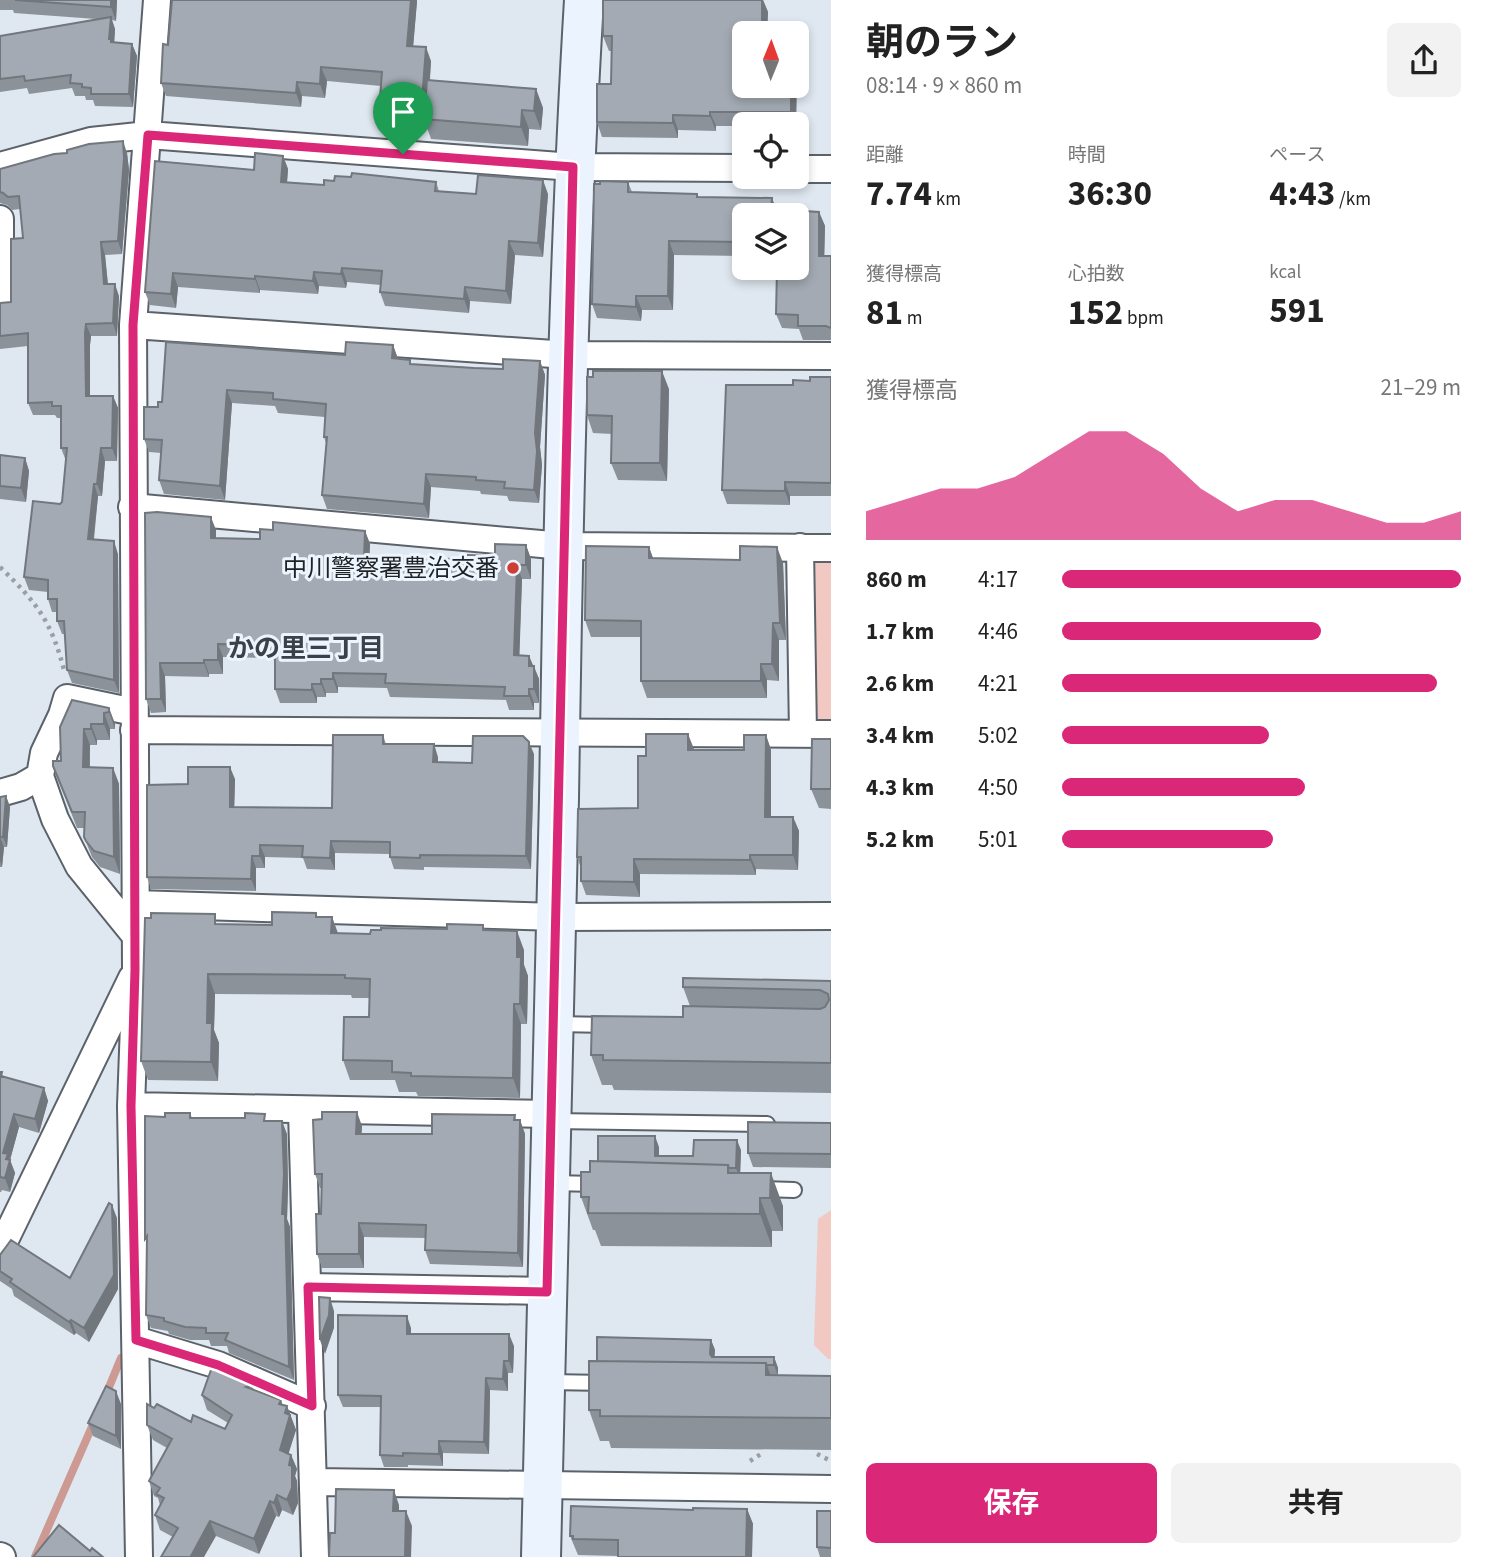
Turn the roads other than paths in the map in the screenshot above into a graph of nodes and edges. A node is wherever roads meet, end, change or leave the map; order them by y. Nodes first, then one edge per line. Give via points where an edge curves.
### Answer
1 (157, 0) edge
2 (583, 0) edge
3 (148, 135) junction
4 (0, 166) edge
5 (573, 167) junction
6 (732, 168) edge
7 (809, 169) edge
8 (831, 169) edge
9 (0, 219) edge
10 (0, 300) edge
11 (133, 325) junction
12 (568, 355) junction
13 (831, 356) edge
14 (132, 507) junction
15 (563, 546) junction
16 (800, 547) junction
17 (831, 548) edge
18 (134, 721) junction
19 (560, 733) junction
20 (803, 734) junction
21 (831, 734) edge
22 (40, 776) junction
23 (0, 793) edge
24 (135, 904) junction
25 (831, 916) edge
26 (557, 917) junction
27 (135, 935) junction
28 (135, 970) junction
29 (554, 1024) junction
30 (623, 1025) edge
31 (131, 1106) junction
32 (302, 1111) junction
33 (551, 1118) junction
34 (775, 1124) edge
35 (550, 1183) junction
36 (618, 1185) edge
37 (740, 1188) edge
38 (794, 1190) dead end
39 (0, 1250) edge
40 (308, 1287) junction
41 (547, 1292) junction
42 (136, 1340) junction
43 (545, 1382) junction
44 (627, 1383) edge
45 (312, 1406) junction
46 (315, 1482) junction
47 (543, 1486) junction
48 (831, 1489) edge
49 (139, 1557) edge
50 (316, 1557) edge
51 (541, 1557) edge

1 - 3 street
2 - 5 street
3 - 4 street via 91,141
3 - 5 street
3 - 11 street
5 - 6 street
5 - 12 street
7 - 8 street
9 - 10 street
11 - 12 street
11 - 14 street
12 - 13 street
12 - 15 street
14 - 15 street
14 - 18 street
15 - 16 street
15 - 19 street
16 - 17 street
16 - 20 street
18 - 19 street
18 - 22 street via 67,698 44,753
18 - 24 street
19 - 20 street
19 - 26 street
20 - 21 street
22 - 23 street
22 - 27 street via 79,866
24 - 26 street
24 - 27 street
25 - 26 street
26 - 29 street
27 - 28 street
28 - 31 street
28 - 39 street
29 - 30 lane
29 - 33 street
31 - 32 street
31 - 42 street
32 - 33 street
32 - 40 street
33 - 34 lane
33 - 35 street
35 - 36 lane
35 - 41 street
37 - 38 lane
40 - 41 street
40 - 45 street
41 - 43 street
42 - 45 street via 218,1365
42 - 49 street
43 - 44 lane
43 - 47 street
45 - 46 street
46 - 47 street
46 - 50 street
47 - 48 street
47 - 51 street

